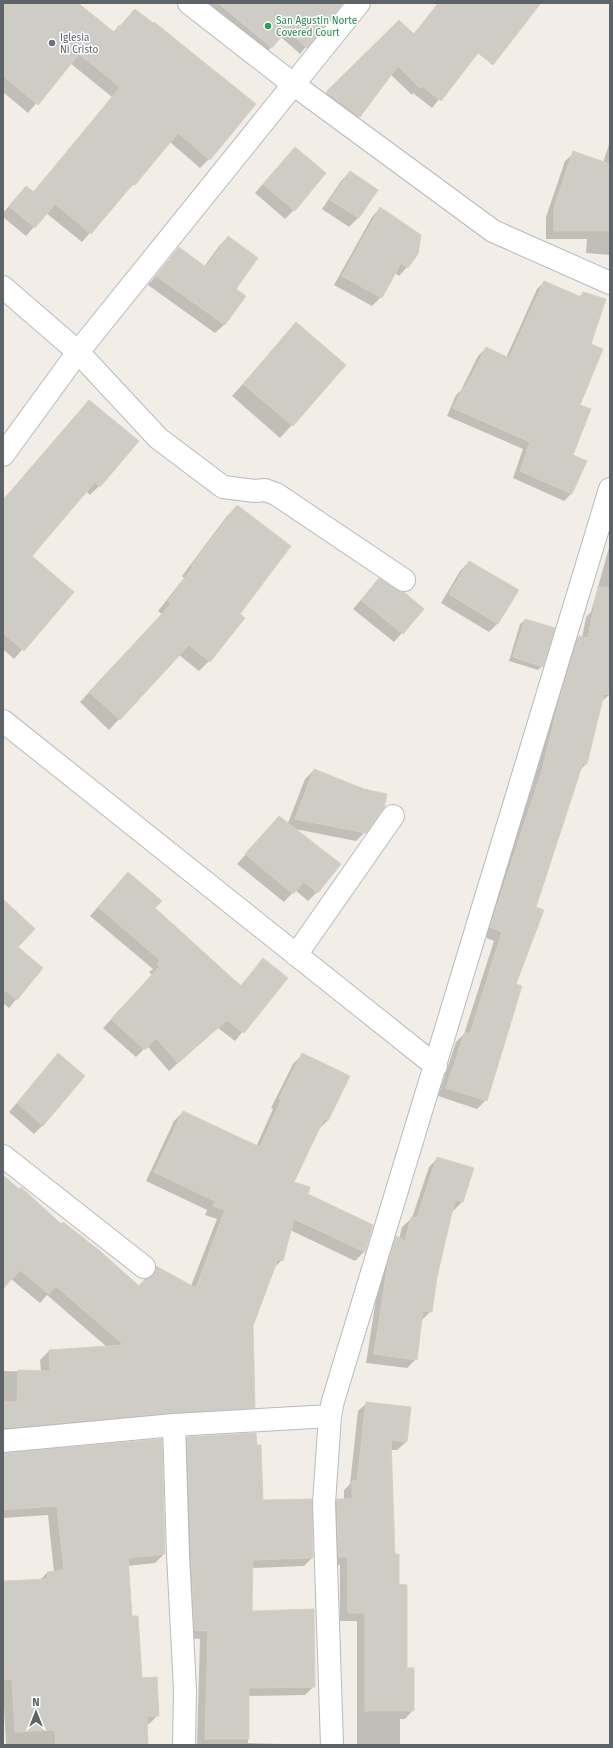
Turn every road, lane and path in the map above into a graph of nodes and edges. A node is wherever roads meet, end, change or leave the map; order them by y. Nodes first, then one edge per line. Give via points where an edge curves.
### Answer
1 (189, 3) edge
2 (359, 3) edge
3 (293, 84) junction
4 (610, 283) edge
5 (3, 287) edge
6 (78, 352) junction
7 (3, 455) edge
8 (610, 489) edge
9 (404, 580) dead end
10 (3, 721) edge
11 (393, 816) dead end
12 (296, 955) junction
13 (436, 1066) junction
14 (3, 1156) edge
15 (144, 1267) dead end
16 (330, 1416) junction
17 (174, 1425) junction
18 (3, 1441) edge
19 (184, 1745) edge
20 (332, 1745) edge

1 - 3 street
2 - 3 street
3 - 4 street via 493,231
3 - 6 street
5 - 6 street
6 - 7 street
6 - 9 street via 158,438 224,487 265,490 276,494
8 - 13 street
10 - 12 street
11 - 12 street
12 - 13 street
13 - 16 street via 377,1253
14 - 15 street
16 - 17 street
16 - 20 street via 324,1503
17 - 18 street
17 - 19 street via 185,1690

